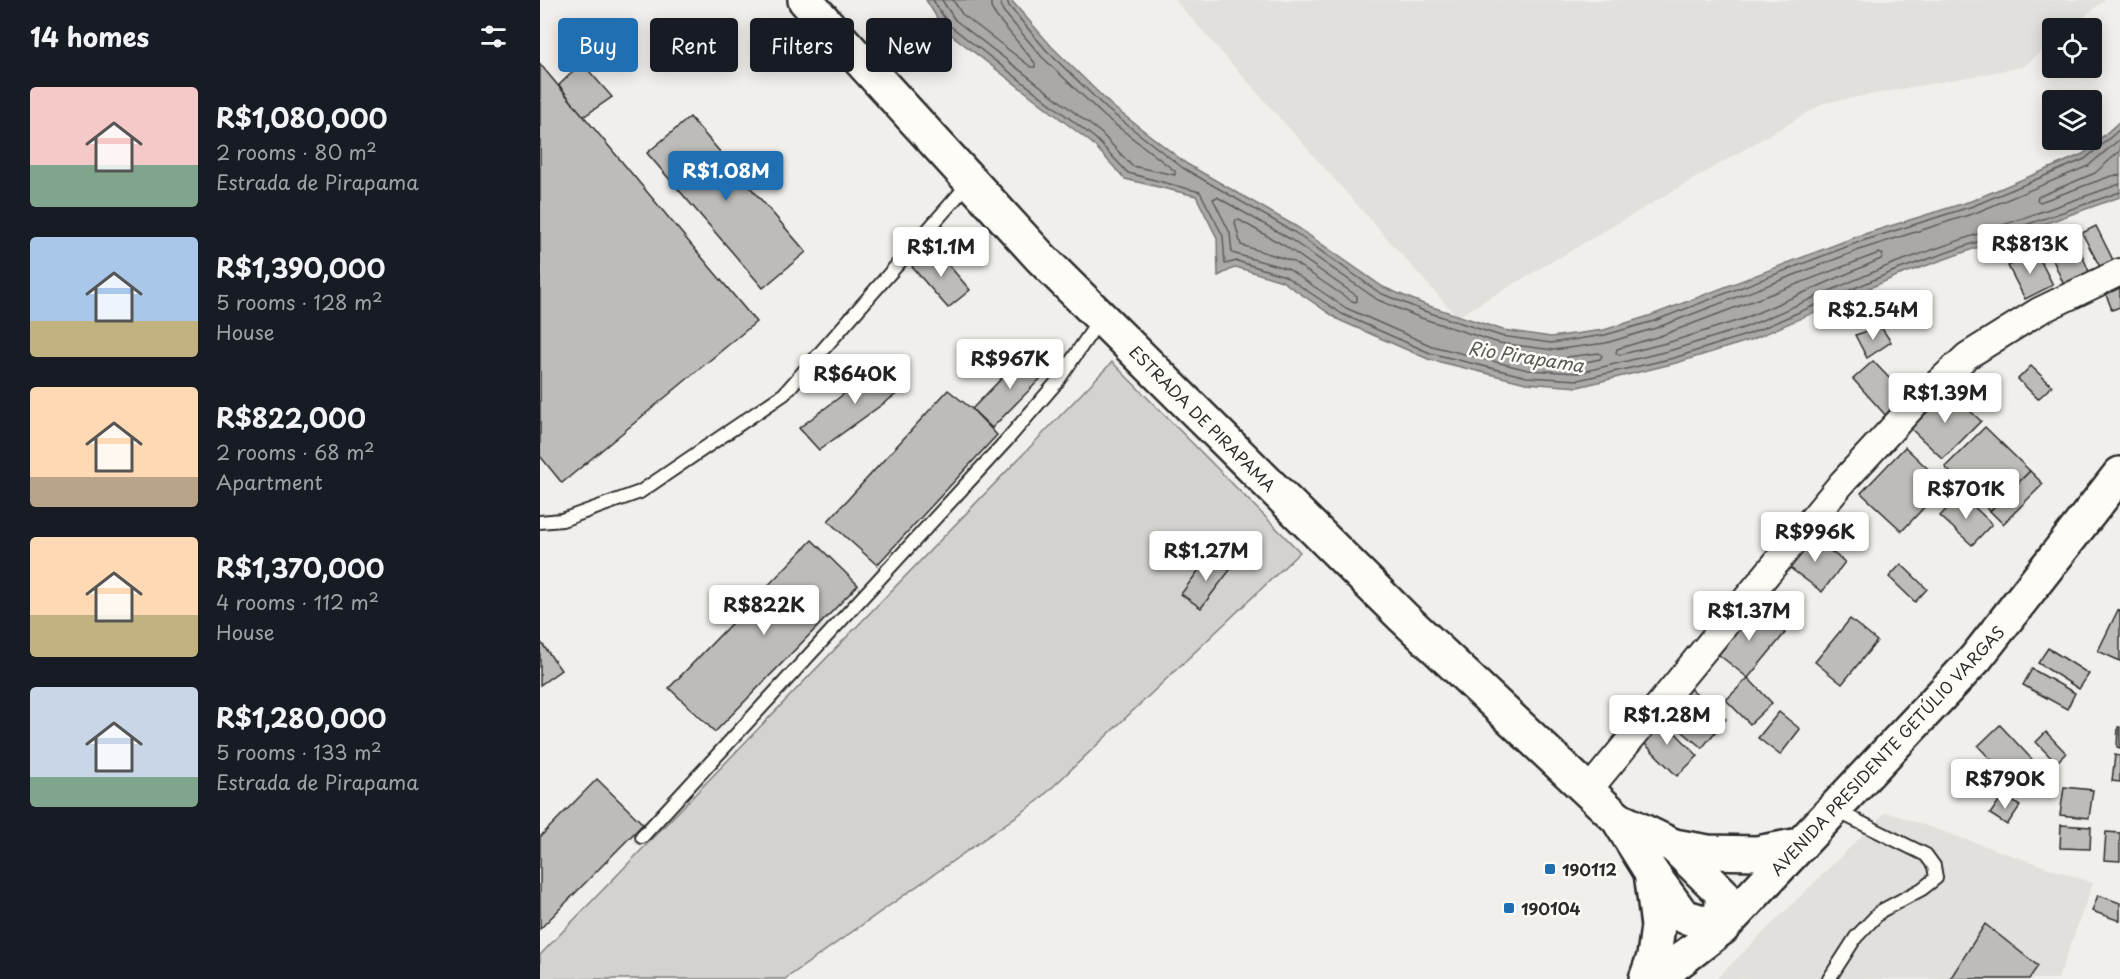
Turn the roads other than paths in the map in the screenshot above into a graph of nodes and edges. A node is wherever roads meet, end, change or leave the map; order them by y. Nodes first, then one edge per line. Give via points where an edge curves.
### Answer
1 (805, 0) edge
2 (971, 181) junction
3 (2120, 272) edge
4 (1102, 317) junction
5 (2120, 474) edge
6 (540, 522) edge
7 (1587, 792) junction
8 (1833, 809) junction
9 (1618, 819) junction
10 (642, 837) dead end
11 (1800, 844) junction
12 (1674, 846) junction
13 (1651, 872) junction
14 (1722, 928) junction
15 (1646, 979) edge
16 (1656, 979) edge
17 (1829, 979) edge

1 - 2 main road, ESTRADA DE PIRAPAMA
2 - 4 main road, ESTRADA DE PIRAPAMA via 1041,258
2 - 6 lane via 784,394 640,492 562,520
3 - 7 street via 2039,311 1967,356 1914,405 1842,483
4 - 7 main road, ESTRADA DE PIRAPAMA via 1403,617
4 - 10 lane via 1057,382 1006,441
5 - 8 main road, AVENIDA PRESIDENTE GETÚLIO VARGAS via 1976,658
7 - 9 main road, ESTRADA DE PIRAPAMA
8 - 11 main road, AVENIDA PRESIDENTE GETÚLIO VARGAS
8 - 17 lane via 1926,855 1936,878 1922,890 1881,911 1856,937
9 - 12 main road, ESTRADA DE PIRAPAMA
9 - 13 main road, ESTRADA DE PIRAPAMA
11 - 12 main road via 1757,853 1708,852
11 - 14 main road, AVENIDA PRESIDENTE GETÚLIO VARGAS
12 - 14 main road, ESTRADA DE PIRAPAMA via 1722,893
13 - 14 main road, ESTRADA DE PIRAPAMA via 1683,916
13 - 15 main road via 1658,926
14 - 16 main road, AVENIDA PRESIDENTE GETÚLIO VARGAS

